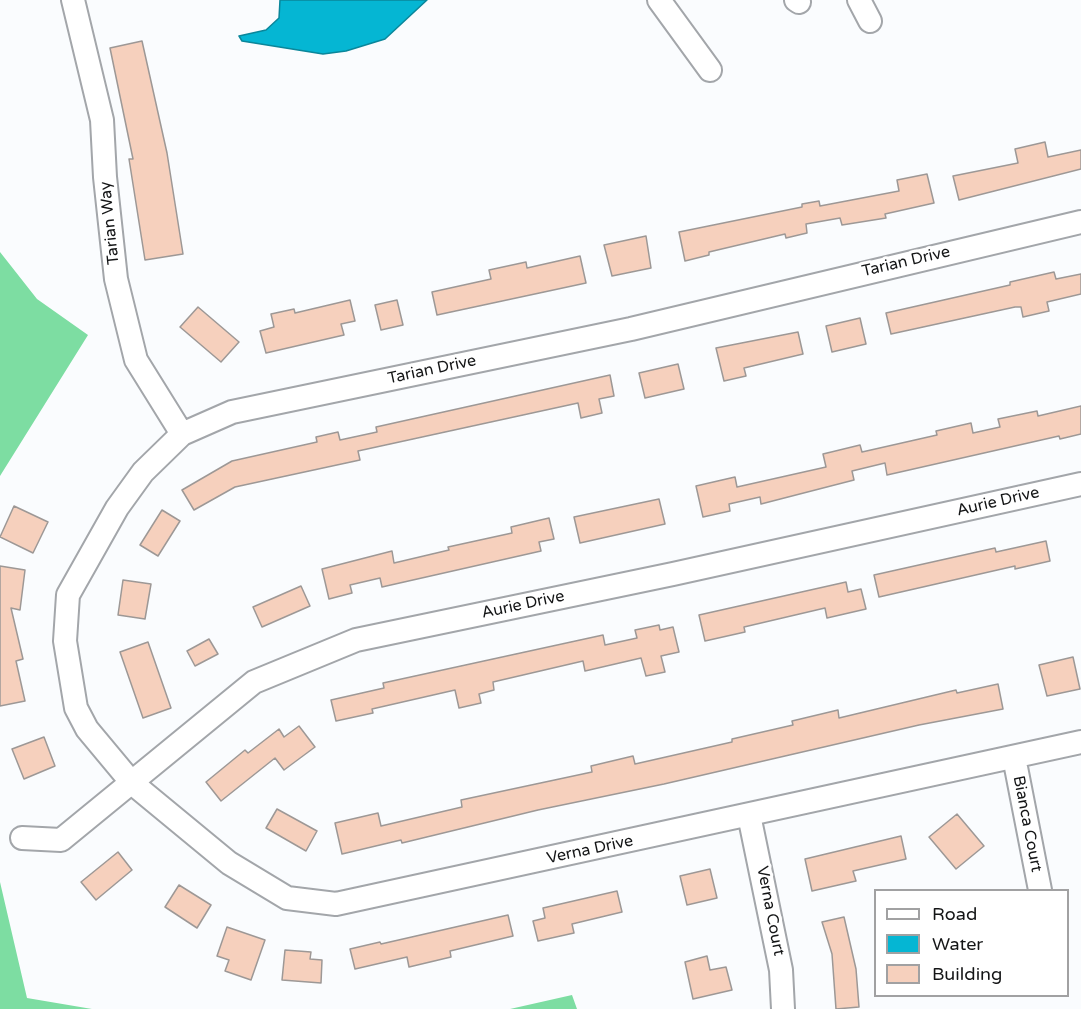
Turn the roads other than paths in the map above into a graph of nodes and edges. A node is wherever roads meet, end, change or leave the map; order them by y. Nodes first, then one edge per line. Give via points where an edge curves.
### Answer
1 (73, 0) edge
2 (659, 0) edge
3 (859, 0) edge
4 (870, 21) dead end
5 (710, 70) dead end
6 (1081, 222) edge
7 (182, 434) junction
8 (1081, 484) edge
9 (1081, 742) edge
10 (1014, 757) junction
11 (132, 783) junction
12 (749, 815) junction
13 (22, 838) dead end
14 (1040, 889) edge
15 (783, 1009) edge

1 - 7 street, Tarian Way via 102,120 116,279 136,360
2 - 5 street
3 - 4 street
6 - 7 street, Tarian Drive via 631,329 232,412
7 - 11 street, Tarian Drive via 130,490 68,595 65,640 76,708 87,729
8 - 11 street, Aurie Drive via 356,640 254,682
9 - 10 street, Verna Drive
10 - 12 street, Verna Drive
10 - 14 street, Bianca Court
11 - 12 street, Verna Drive via 229,863 287,898 336,904
11 - 13 street, Aurie Drive via 61,840
12 - 15 street, Verna Court via 781,970

